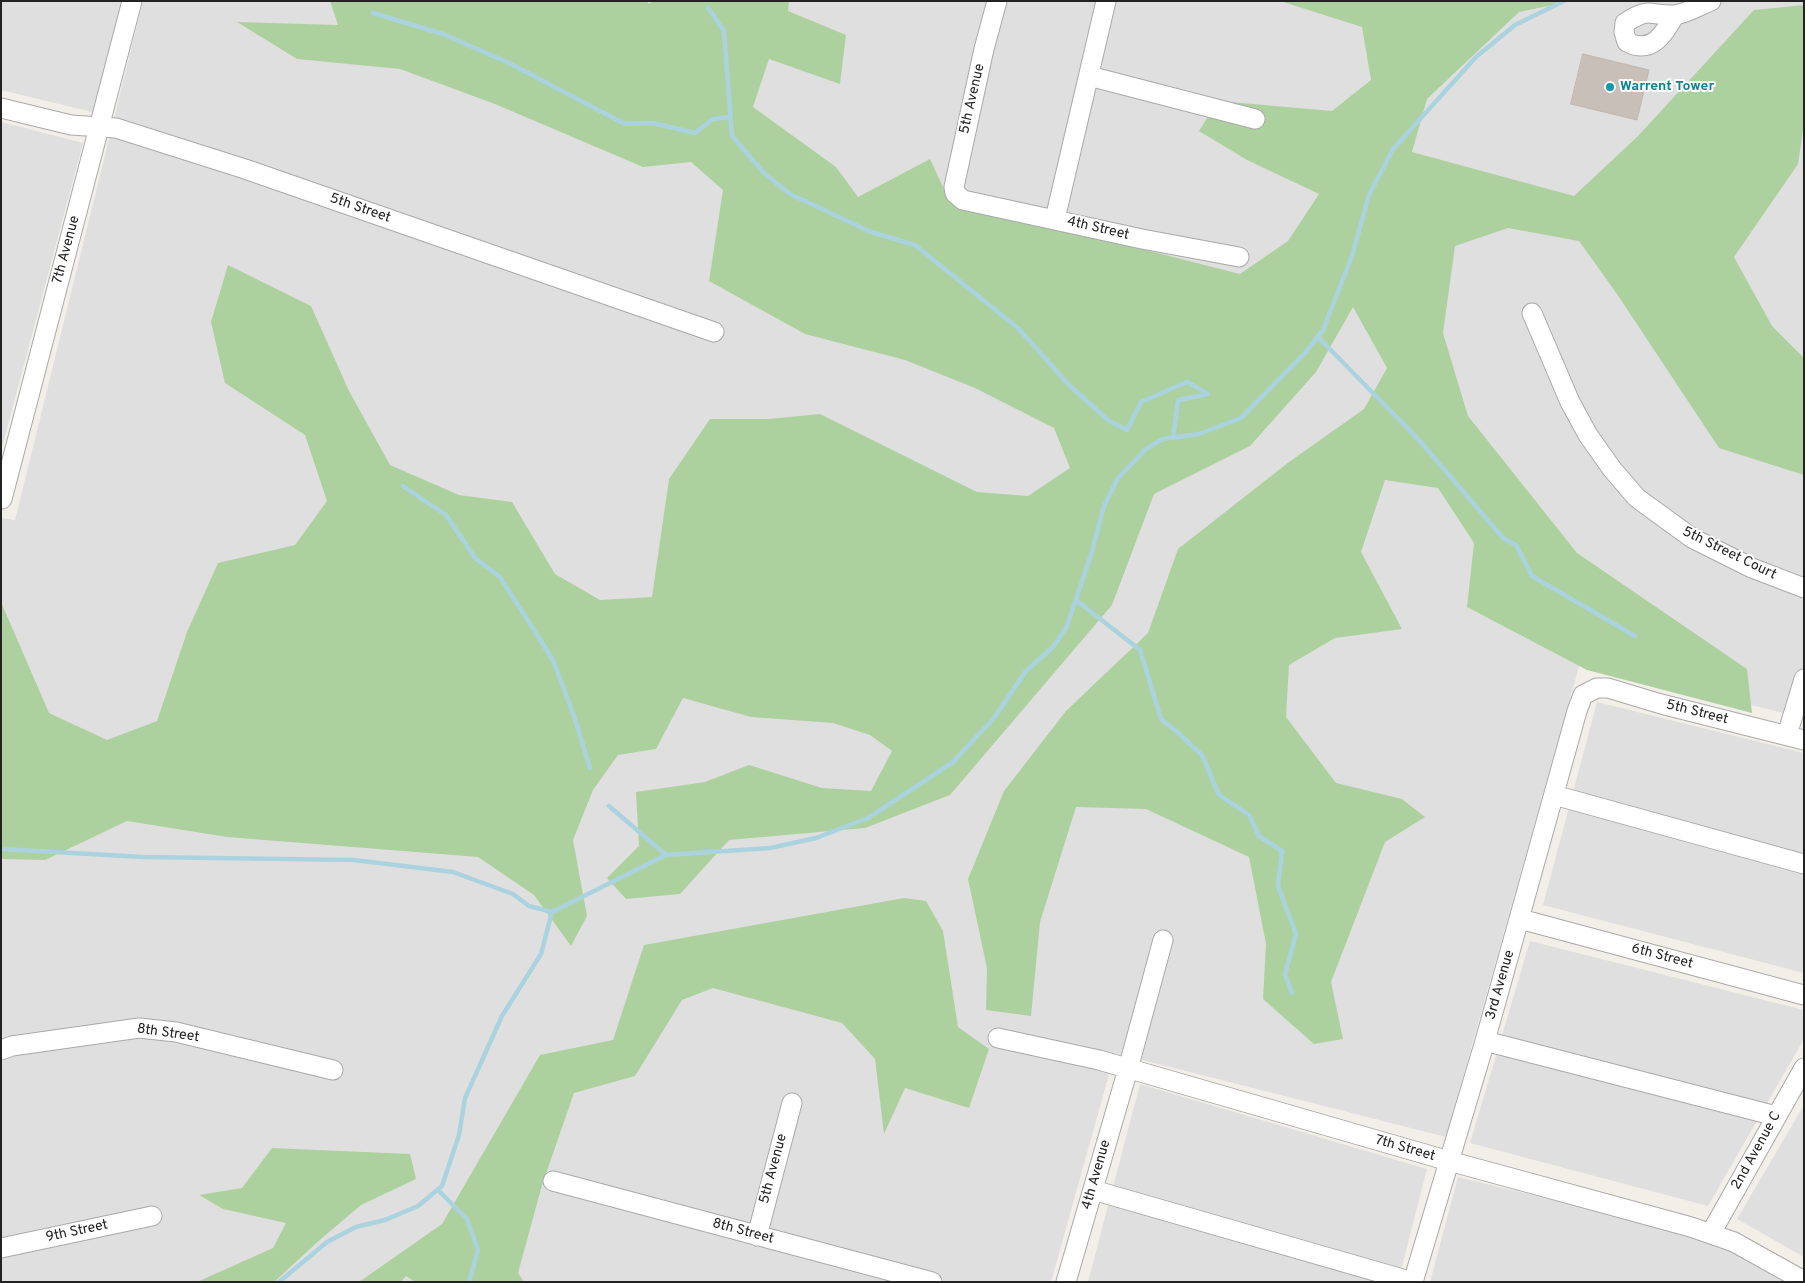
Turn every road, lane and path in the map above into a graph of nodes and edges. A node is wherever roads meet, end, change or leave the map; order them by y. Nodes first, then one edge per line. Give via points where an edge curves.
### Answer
1 (132, 1) edge
2 (997, 1) edge
3 (1106, 1) edge
4 (1711, 1) edge
5 (1675, 15) dead end
6 (1089, 76) junction
7 (1, 108) edge
8 (1255, 120) dead end
9 (99, 127) junction
10 (958, 197) joint
11 (1055, 219) junction
12 (1239, 257) dead end
13 (1532, 313) dead end
14 (714, 332) dead end
15 (2, 499) edge
16 (1804, 588) edge
17 (1804, 679) edge
18 (1590, 690) joint
19 (1795, 737) edge
20 (1554, 795) junction
21 (1804, 864) edge
22 (1520, 919) junction
23 (1163, 940) dead end
24 (1804, 995) edge
25 (998, 1038) dead end
26 (1485, 1041) junction
27 (1, 1050) edge
28 (1804, 1068) edge
29 (1128, 1069) junction
30 (333, 1070) dead end
31 (792, 1103) dead end
32 (1776, 1116) junction
33 (1449, 1161) junction
34 (553, 1182) dead end
35 (1093, 1190) junction
36 (152, 1216) dead end
37 (1711, 1233) junction
38 (757, 1236) junction
39 (1, 1248) edge
40 (920, 1280) edge
41 (1804, 1281) edge
42 (1066, 1282) edge
43 (1413, 1282) edge

1 - 9 street, 7th Avenue
2 - 10 street, 5th Avenue via 954,187
3 - 6 street
4 - 5 street
6 - 8 street
6 - 11 street
7 - 9 street, 5th Street via 70,125
9 - 14 street, 5th Street via 116,128 245,170
9 - 15 street, 7th Avenue
10 - 11 street, 4th Street
11 - 12 street, 4th Street
13 - 16 street, 5th Street Court via 1570,402 1588,435 1637,498 1692,538 1752,568
17 - 19 street
18 - 19 street, 5th Street via 1608,688
18 - 20 street, 3rd Avenue via 1583,695 1576,711
20 - 21 street
20 - 22 street, 3rd Avenue
22 - 24 street, 6th Street
22 - 26 street, 3rd Avenue
23 - 29 street, 4th Avenue
25 - 29 street, 7th Street
26 - 32 street
26 - 33 street, 3rd Avenue
27 - 30 street, 8th Street via 138,1028 176,1032
28 - 32 street, 2nd Avenue C
29 - 33 street, 7th Street
29 - 35 street, 4th Avenue
31 - 38 street, 5th Avenue
32 - 37 street, 2nd Avenue C
33 - 37 street, 7th Street
33 - 43 street, 3rd Avenue
34 - 38 street, 8th Street
35 - 42 street, 4th Avenue
35 - 43 street
36 - 39 street, 9th Street
37 - 41 street, 7th Street via 1734,1242
38 - 40 street, 8th Street

